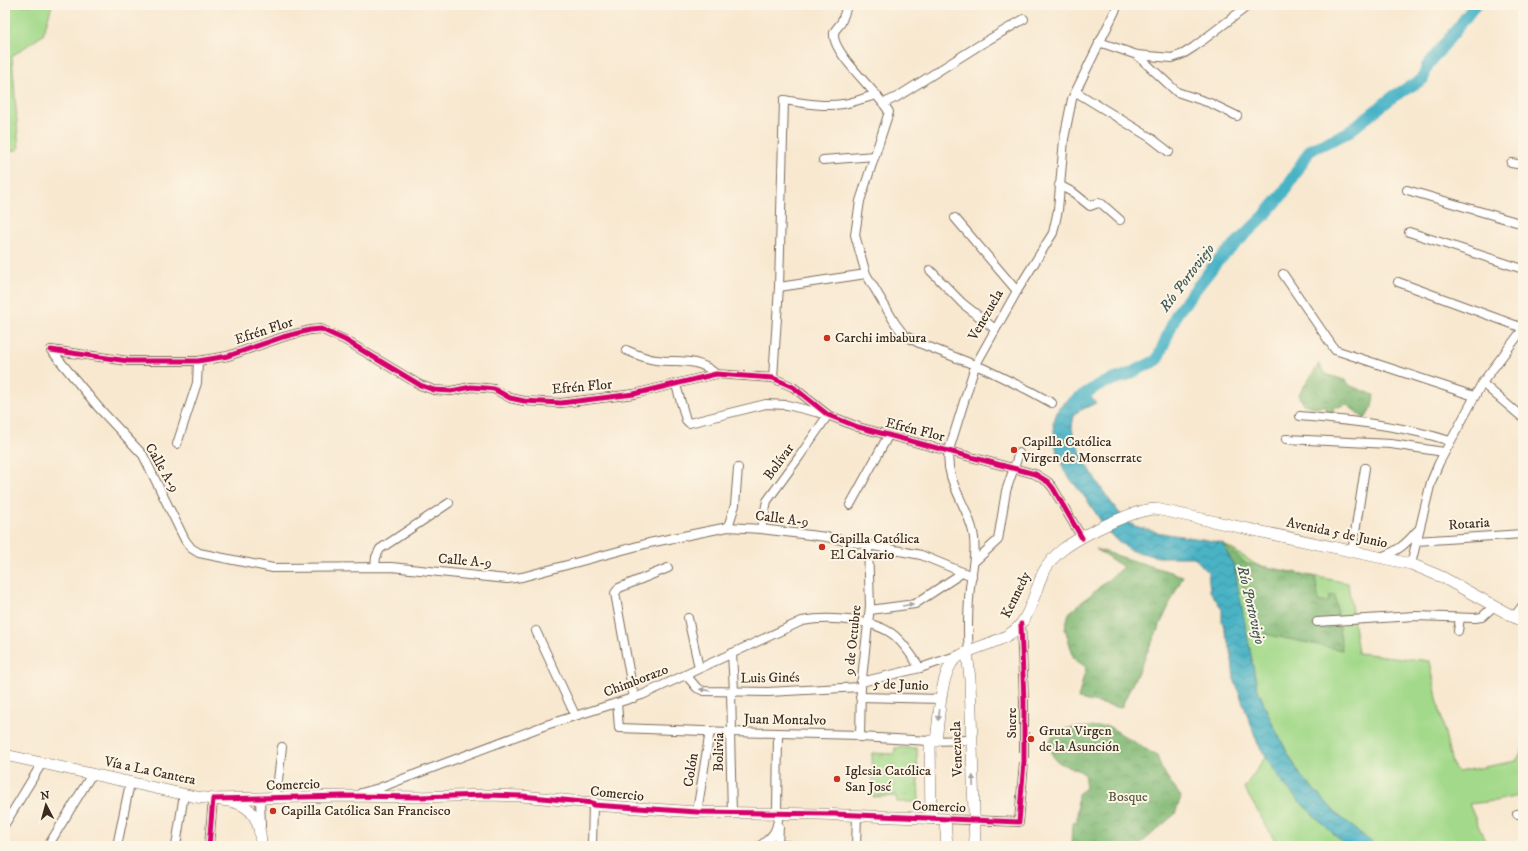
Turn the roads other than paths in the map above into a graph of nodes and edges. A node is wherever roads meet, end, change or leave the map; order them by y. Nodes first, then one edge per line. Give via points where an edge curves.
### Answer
1 (848, 5) edge
2 (1118, 5) edge
3 (1249, 5) edge
4 (1024, 19) dead end
5 (1099, 42) junction
6 (1137, 55) junction
7 (1076, 92) junction
8 (877, 95) junction
9 (884, 103) junction
10 (1237, 116) dead end
11 (1169, 152) dead end
12 (875, 156) junction
13 (823, 160) dead end
14 (1511, 163) dead end
15 (1523, 165) edge
16 (1059, 185) junction
17 (1407, 190) dead end
18 (955, 218) dead end
19 (1120, 220) dead end
20 (1523, 224) edge
21 (1408, 232) dead end
22 (1523, 269) edge
23 (930, 270) dead end
24 (866, 274) junction
25 (1283, 274) dead end
26 (1398, 282) dead end
27 (779, 286) junction
28 (1017, 291) junction
29 (1523, 328) edge
30 (995, 330) junction
31 (51, 350) joint
32 (626, 350) dead end
33 (198, 361) junction
34 (975, 366) junction
35 (716, 374) junction
36 (773, 378) junction
37 (1482, 383) junction
38 (676, 385) junction
39 (1474, 396) junction
40 (1052, 403) dead end
41 (828, 415) junction
42 (1300, 416) dead end
43 (1523, 418) edge
44 (888, 436) junction
45 (1286, 439) dead end
46 (1450, 441) junction
47 (177, 444) dead end
48 (949, 450) junction
49 (1019, 452) dead end
50 (1444, 452) junction
51 (1013, 467) junction
52 (738, 468) dead end
53 (1365, 468) dead end
54 (449, 503) dead end
55 (850, 505) dead end
56 (728, 527) junction
57 (1419, 528) junction
58 (761, 529) junction
59 (1523, 534) edge
60 (1084, 536) junction
61 (1416, 541) junction
62 (868, 546) junction
63 (1352, 552) junction
64 (1379, 557) junction
65 (974, 562) junction
66 (1411, 564) junction
67 (376, 567) junction
68 (668, 568) dead end
69 (959, 575) junction
70 (972, 576) junction
71 (1523, 605) edge
72 (1494, 606) junction
73 (870, 608) junction
74 (688, 618) dead end
75 (1460, 618) junction
76 (852, 620) junction
77 (1518, 620) edge
78 (1317, 622) dead end
79 (868, 624) junction
80 (1021, 624) junction
81 (536, 631) dead end
82 (1458, 631) dead end
83 (732, 653) junction
84 (966, 653) junction
85 (699, 668) junction
86 (920, 668) junction
87 (686, 675) junction
88 (861, 685) junction
89 (732, 692) junction
90 (860, 697) junction
91 (634, 698) junction
92 (941, 699) junction
93 (617, 703) junction
94 (575, 715) junction
95 (710, 731) junction
96 (731, 732) junction
97 (778, 733) junction
98 (860, 736) junction
99 (972, 740) junction
100 (933, 741) junction
101 (282, 747) dead end
102 (5, 755) edge
103 (42, 763) junction
104 (92, 774) junction
105 (398, 780) junction
106 (130, 783) junction
107 (184, 794) junction
108 (344, 796) junction
109 (397, 797) junction
110 (260, 798) junction
111 (274, 798) junction
112 (213, 799) junction
113 (593, 804) junction
114 (697, 812) junction
115 (732, 813) junction
116 (778, 813) junction
117 (857, 815) junction
118 (931, 819) junction
119 (945, 819) junction
120 (974, 820) junction
121 (1019, 822) joint
122 (5, 824) edge
123 (261, 833) junction
124 (778, 844) junction
125 (48, 846) edge
126 (117, 846) edge
127 (176, 846) edge
128 (209, 846) edge
129 (261, 846) edge
130 (592, 846) edge
131 (761, 846) edge
132 (793, 846) edge
133 (856, 846) edge
134 (947, 846) edge
135 (975, 846) edge

1 - 8 street via 834,31 834,38 846,60
2 - 5 street, Venezuela
3 - 6 street via 1183,54 1172,58
4 - 9 street
5 - 6 street
5 - 7 street, Venezuela
6 - 10 street via 1177,92 1210,103
7 - 11 street via 1151,138
7 - 16 street, Venezuela via 1072,99 1064,139
8 - 9 street
8 - 27 street via 843,104 816,105 784,100
9 - 12 street via 889,112
12 - 13 street
12 - 24 street via 860,201 855,235
14 - 15 street
16 - 19 street via 1090,206 1102,204
16 - 28 street, Venezuela via 1058,210 1053,233
17 - 20 street
18 - 28 street
21 - 22 street
23 - 30 street via 962,303
24 - 27 street
24 - 34 street via 904,335
25 - 39 street via 1335,350
26 - 29 street
27 - 36 street
28 - 30 street, Venezuela
29 - 37 street
30 - 34 street, Venezuela
31 - 33 street, Efrén Flor via 128,361
31 - 67 street, Calle A-9 via 98,407 143,455 191,548 199,553 273,568
32 - 35 street via 656,360 700,364
33 - 38 street, Efrén Flor via 228,356 303,332 321,329 434,390 485,388 524,401 561,403 634,394
33 - 47 street via 197,383
34 - 40 street via 1030,390
34 - 48 street, Venezuela
35 - 36 street, Efrén Flor
35 - 38 street, Efrén Flor
36 - 41 street, Efrén Flor via 793,387
37 - 39 street
37 - 43 street
38 - 41 street via 689,423 766,404 787,405
39 - 46 street
41 - 44 street, Efrén Flor
41 - 58 street, Bolívar via 767,501
42 - 46 street via 1396,427
44 - 48 street, Efrén Flor
44 - 55 street
45 - 50 street via 1391,444
46 - 50 street
48 - 51 street, Efrén Flor
48 - 65 street, Venezuela via 949,471 973,532
49 - 51 street
50 - 57 street via 1431,482
51 - 60 street, Efrén Flor via 1035,474 1048,482
51 - 65 street via 1006,491 998,540
52 - 56 street via 735,505
53 - 63 street
54 - 67 street via 380,549 376,556
56 - 58 street, Calle A-9
56 - 67 street, Calle A-9 via 649,543 515,578
57 - 61 street
57 - 64 street via 1405,545
58 - 62 street, Calle A-9 via 826,537
59 - 61 street, Rotaria
60 - 63 street, Avenida 5 de Junio via 1133,513 1156,509
60 - 80 street, Kennedy via 1061,550 1051,560
61 - 66 street
62 - 69 street, Calle A-9 via 921,556 949,567
62 - 73 street, 9 de Octubre
63 - 64 street, Avenida 5 de Junio
64 - 66 street, Avenida 5 de Junio
65 - 70 street, Venezuela
66 - 72 street, Avenida 5 de Junio via 1442,577
68 - 91 street via 619,588 615,594
69 - 70 street, Calle A-9
73 -> 69 street via 915,604
70 - 84 street, Venezuela
71 - 77 street
72 - 75 street via 1482,617
72 - 77 street, Avenida 5 de Junio
73 - 76 street via 864,615
73 - 79 street, 9 de Octubre
74 - 85 street
75 - 78 street via 1414,616
75 - 82 street
76 - 79 street, Chimborazo
76 - 83 street, Chimborazo via 802,621
79 - 86 street, Chimborazo via 882,628 895,636
79 - 88 street, 9 de Octubre
80 - 84 street, Kennedy via 1005,637
80 - 121 street, Sucre via 1024,762
81 - 94 street
83 - 85 street, Chimborazo
83 - 89 street, Bolivia
84 - 86 street, Luis Ginés
84 - 92 street via 953,661 948,669
84 - 99 street, Venezuela via 970,679
85 - 87 street, Chimborazo
86 - 88 street, Luis Ginés
89 -> 87 street, Luis Ginés via 701,691
87 - 91 street, Chimborazo
88 - 89 street, Luis Ginés
88 - 90 street, 9 de Octubre
89 - 96 street, Bolivia
90 - 92 street, 5 de Junio
90 - 98 street, 9 de Octubre
91 - 93 street, Chimborazo
92 -> 100 street
93 - 94 street, Chimborazo
93 - 95 street, Juan Montalvo via 619,728
94 - 105 street, Chimborazo
95 - 96 street, Juan Montalvo
95 - 114 street, Colón
96 - 97 street, Juan Montalvo
96 - 115 street, Bolivia
97 - 98 street, Juan Montalvo
97 - 116 street
98 - 100 street, Juan Montalvo
99 - 100 street, Juan Montalvo
120 -> 99 street, Venezuela
100 - 118 street
101 - 111 street
102 - 103 street, Vía a La Cantera
103 - 104 street, Vía a La Cantera
103 - 122 street
104 - 106 street, Vía a La Cantera
104 - 125 street
105 - 108 street, Chimborazo via 370,791
105 - 109 street via 394,788
106 - 107 street, Vía a La Cantera
106 - 126 street
107 - 112 street, Vía a La Cantera
107 - 127 street
108 - 109 street, Comercio
108 - 111 street, Comercio
109 - 113 street, Comercio via 522,796
110 - 111 street, Comercio
110 - 112 street, Comercio
110 - 123 street
112 - 123 street, Vía a La Cantera via 245,806 256,819
112 - 128 street
113 - 114 street, Comercio
113 - 130 street
114 - 115 street, Comercio
115 - 116 street, Comercio
116 - 117 street, Comercio
116 - 124 street
116 - 131 street via 776,832
117 - 118 street, Comercio
117 - 133 street
118 - 119 street, Comercio
119 - 120 street, Comercio
119 - 134 street
120 - 121 street, Comercio
120 - 135 street, Venezuela
123 - 129 street, Vía a La Cantera
124 - 131 street
124 - 132 street

